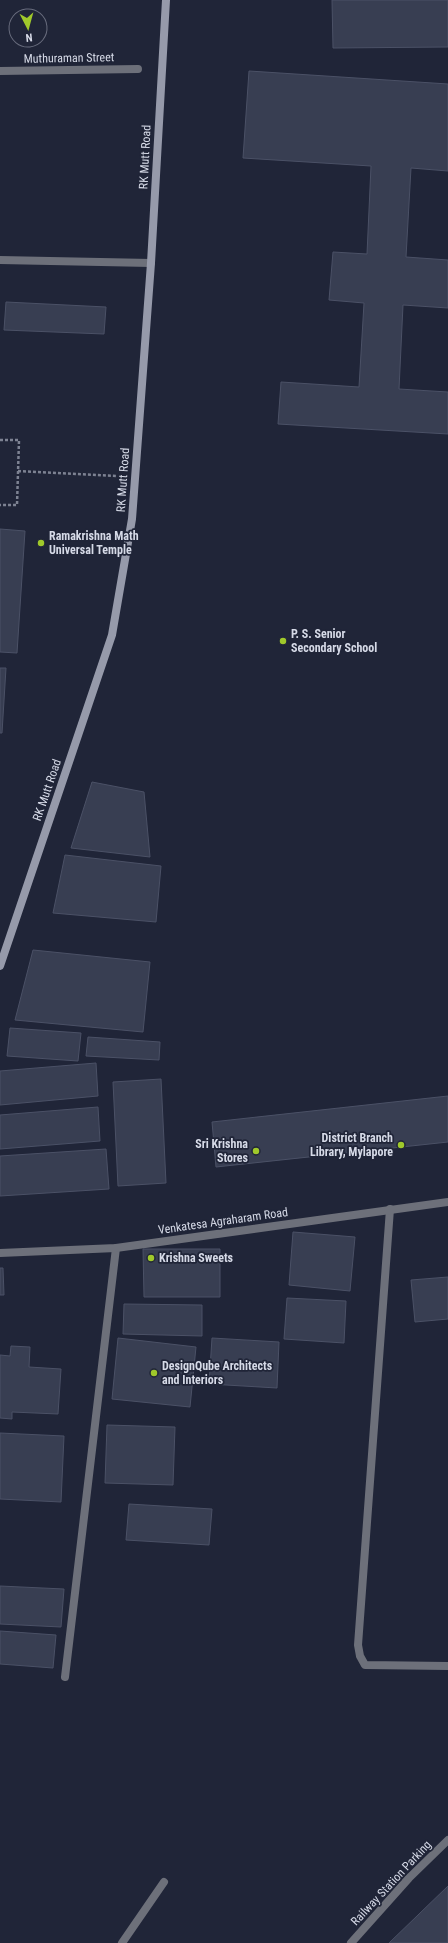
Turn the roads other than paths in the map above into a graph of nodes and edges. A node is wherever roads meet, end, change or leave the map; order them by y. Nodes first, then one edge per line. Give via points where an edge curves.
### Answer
1 (166, 0) edge
2 (138, 68) dead end
3 (0, 71) edge
4 (0, 260) edge
5 (151, 263) junction
6 (0, 966) edge
7 (448, 1202) edge
8 (390, 1209) junction
9 (116, 1248) junction
10 (0, 1253) edge
11 (448, 1666) edge
12 (65, 1677) dead end
13 (448, 1840) edge
14 (164, 1882) dead end
15 (122, 1943) edge
16 (351, 1943) edge

1 - 5 main road, RK Mutt Road
2 - 3 street, Muthuraman Street
4 - 5 street
5 - 6 main road, RK Mutt Road via 132,519 112,635
7 - 8 street, Venkatesa Agraharam Road
8 - 9 street, Venkatesa Agraharam Road
8 - 11 street via 358,1645 365,1664
9 - 10 street, Venkatesa Agraharam Road
9 - 12 street
13 - 16 street, Railway Station Parking via 409,1878
14 - 15 street

